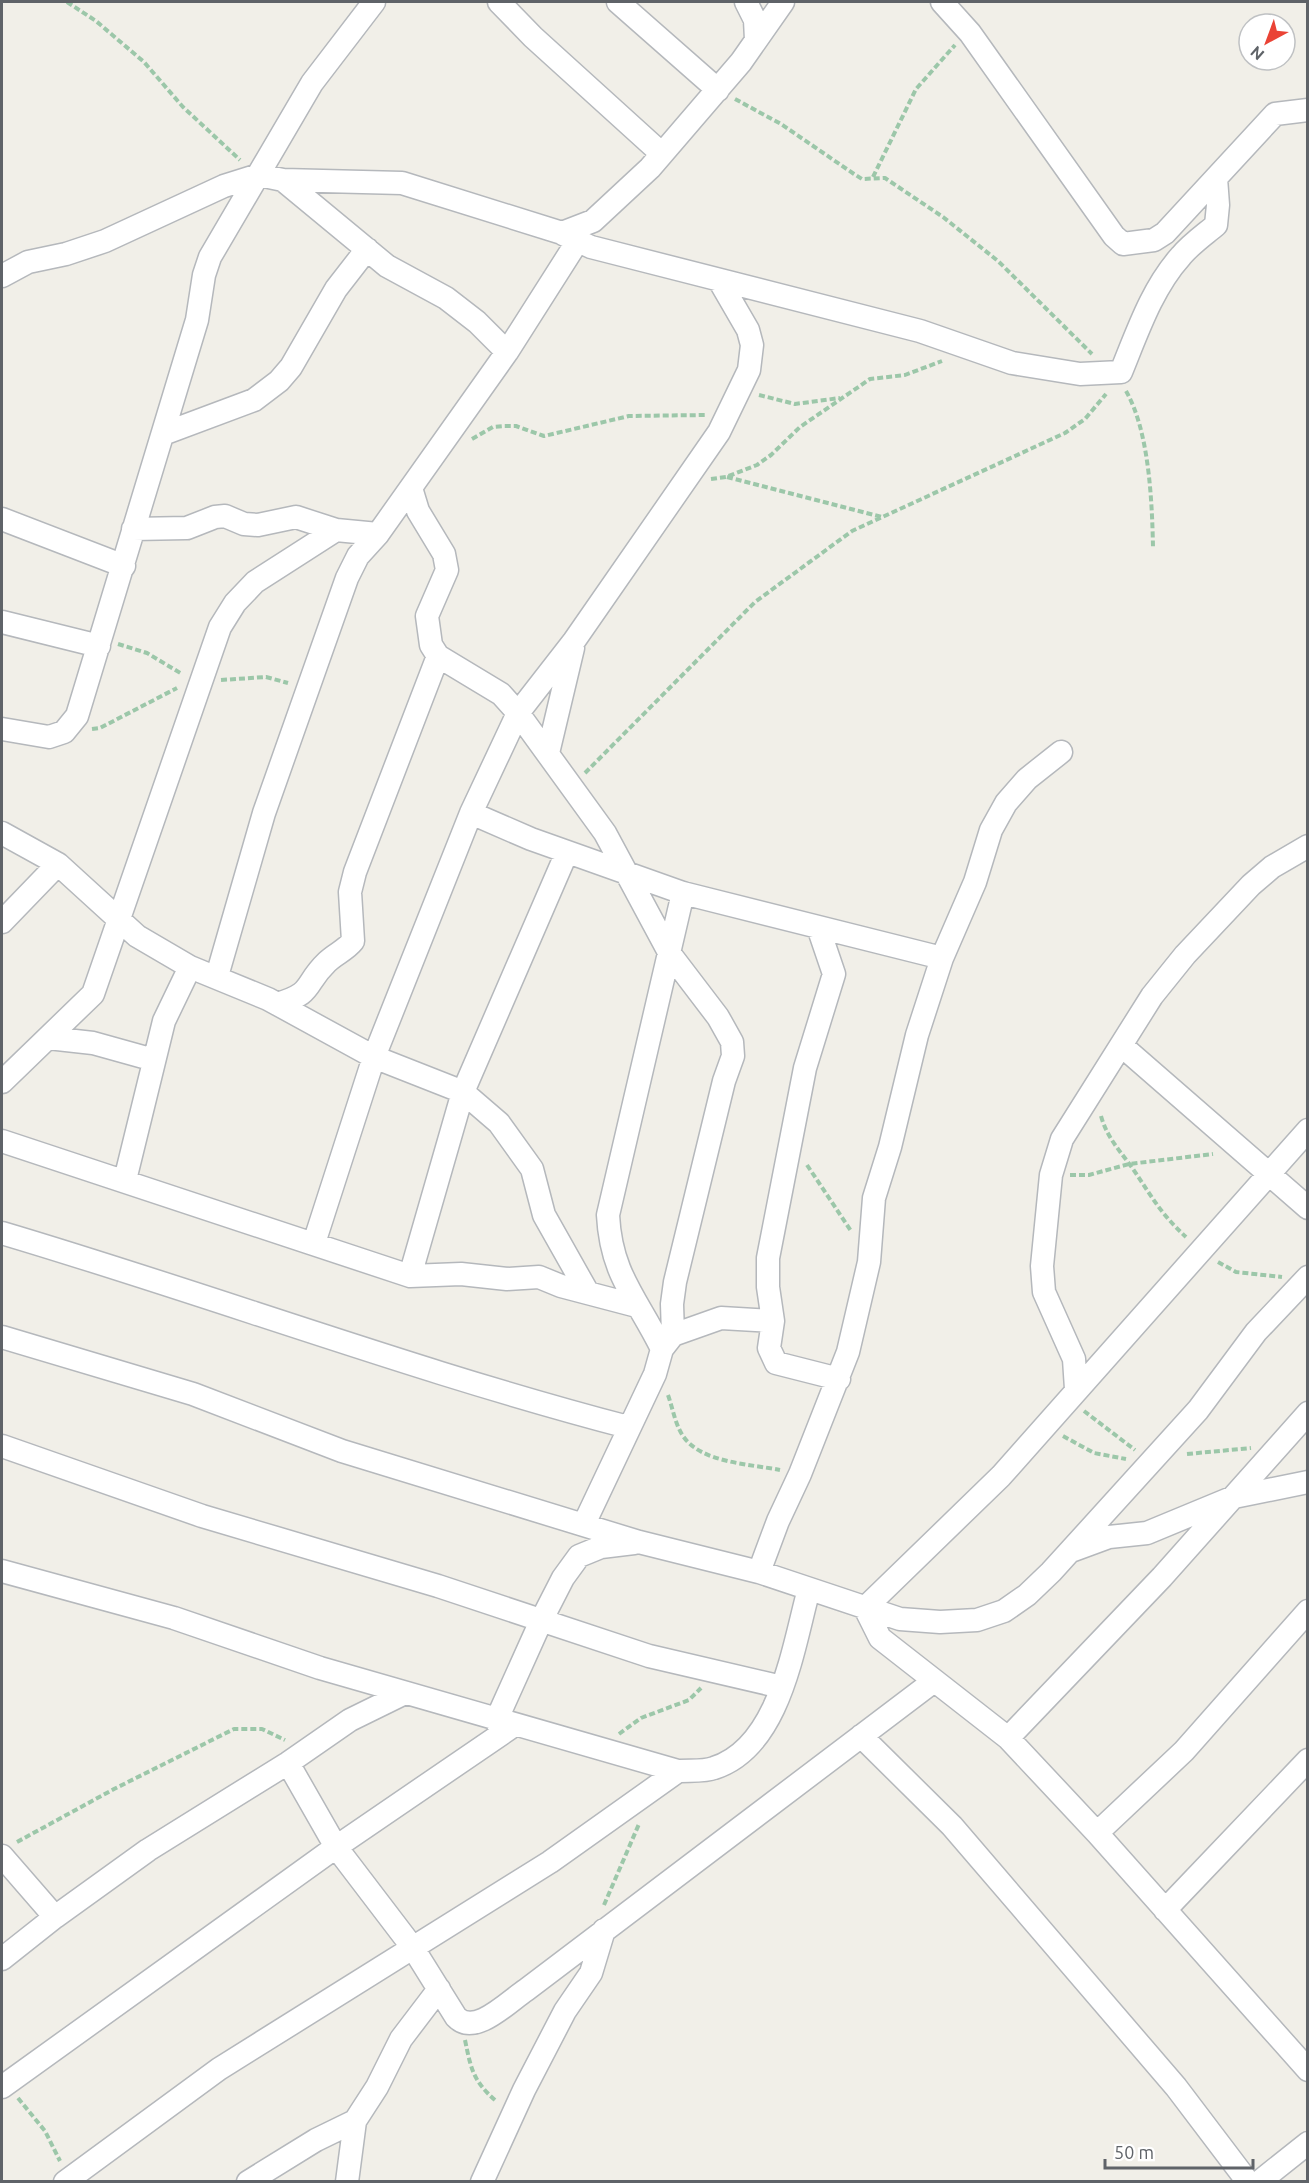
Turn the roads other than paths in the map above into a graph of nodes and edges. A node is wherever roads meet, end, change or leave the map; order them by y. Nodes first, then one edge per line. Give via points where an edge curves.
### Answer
1 (374, 2) edge
2 (499, 2) edge
3 (618, 2) edge
4 (746, 2) edge
5 (783, 2) edge
6 (942, 2) edge
7 (756, 40) junction
8 (718, 90) junction
9 (1308, 110) edge
10 (662, 154) junction
11 (259, 175) junction
12 (1216, 178) junction
13 (283, 180) junction
14 (569, 238) junction
15 (367, 249) junction
16 (2, 276) edge
17 (719, 280) junction
18 (507, 352) junction
19 (163, 434) junction
20 (411, 488) junction
21 (2, 519) edge
22 (133, 529) junction
23 (336, 530) junction
24 (378, 534) junction
25 (124, 566) junction
26 (2, 622) edge
27 (574, 641) junction
28 (100, 642) junction
29 (438, 657) junction
30 (518, 712) junction
31 (2, 729) edge
32 (1061, 752) dead end
33 (548, 753) junction
34 (471, 813) junction
35 (2, 833) edge
36 (1308, 846) edge
37 (567, 852) junction
38 (58, 864) junction
39 (628, 874) junction
40 (683, 893) junction
41 (120, 921) junction
42 (2, 922) edge
43 (818, 927) junction
44 (670, 954) junction
45 (942, 958) junction
46 (190, 967) junction
47 (217, 976) junction
48 (277, 1004) junction
49 (48, 1038) junction
50 (1122, 1046) junction
51 (374, 1057) junction
52 (154, 1060) junction
53 (2, 1082) edge
54 (463, 1092) junction
55 (1308, 1130) edge
56 (2, 1141) edge
57 (1268, 1175) junction
58 (125, 1180) junction
59 (1308, 1208) edge
60 (2, 1233) edge
61 (314, 1243) junction
62 (410, 1276) junction
63 (1306, 1279) edge
64 (588, 1293) junction
65 (637, 1306) junction
66 (773, 1321) junction
67 (2, 1337) edge
68 (664, 1350) junction
69 (839, 1379) junction
70 (1071, 1394) junction
71 (1308, 1413) edge
72 (628, 1427) junction
73 (2, 1446) edge
74 (1308, 1482) edge
75 (1234, 1497) junction
76 (584, 1524) junction
77 (639, 1542) junction
78 (1071, 1551) junction
79 (2, 1571) edge
80 (759, 1572) junction
81 (809, 1590) junction
82 (865, 1608) junction
83 (1308, 1611) edge
84 (541, 1621) junction
85 (934, 1681) junction
86 (782, 1687) junction
87 (405, 1693) junction
88 (505, 1723) junction
89 (861, 1736) junction
90 (1008, 1738) junction
91 (295, 1758) junction
92 (1308, 1760) edge
93 (678, 1771) junction
94 (1097, 1833) junction
95 (336, 1847) junction
96 (6, 1851) edge
97 (1165, 1910) junction
98 (55, 1917) junction
99 (599, 1934) junction
100 (413, 1948) junction
101 (2, 1959) edge
102 (439, 1989) junction
103 (1308, 2070) edge
104 (3, 2086) edge
105 (355, 2121) junction
106 (1305, 2151) edge
107 (68, 2179) edge
108 (248, 2181) edge
109 (347, 2181) edge
110 (482, 2181) edge
111 (1248, 2181) edge
112 (1258, 2181) edge

1 - 11 street via 312,83
2 - 10 street
3 - 8 street
4 - 7 street via 755,20
5 - 7 street
6 - 12 street via 970,33 1120,243 1132,245 1165,233
7 - 8 street
8 - 10 street
9 - 12 street via 1275,114
10 - 14 street via 593,221
11 - 13 street
11 - 16 street via 224,186 105,241 28,262
11 - 19 street via 210,257 197,320
12 - 17 street via 1217,223 1180,256 1168,273 1117,375 1080,374 1012,363 920,331
13 - 14 street via 402,183
13 - 15 street
14 - 17 street
14 - 18 street
15 - 18 street via 407,279 446,298
15 - 19 street via 336,289 279,381 254,400
17 - 27 street via 741,315 752,345 749,370 737,398 684,483
18 - 20 street
19 - 22 street
20 - 24 street
20 - 29 street via 418,512 444,554 447,570 427,616 431,645
21 - 25 street
22 - 23 street via 187,528 225,516 258,525 296,517
22 - 25 street
23 - 24 street
23 - 41 street via 255,582 220,627 197,680
24 - 47 street via 358,556 347,578 264,813
25 - 28 street
26 - 28 street
27 - 30 street
27 - 33 street
28 - 31 street via 76,716 64,732 50,737
29 - 30 street via 501,694
29 - 48 street via 355,872 350,892 353,941 324,965 309,990
30 - 33 street
30 - 34 street
32 - 45 street via 1027,779 1006,803 991,830 975,882
33 - 39 street via 605,833
34 - 37 street
34 - 51 street
35 - 38 street
36 - 50 street via 1251,885 1185,955 1152,996
37 - 39 street
37 - 54 street
38 - 41 street
38 - 42 street
39 - 40 street
39 - 44 street
40 - 43 street
40 - 44 street
41 - 46 street via 137,936
41 - 49 street via 93,994
43 - 45 street
43 - 66 street via 834,974 805,1068 768,1258
44 - 65 street via 608,1215 615,1262
44 - 68 street via 718,1017 732,1041 733,1056 675,1282
45 - 69 street via 917,1035 874,1198 870,1262
46 - 47 street
46 - 52 street via 164,1021
47 - 48 street
48 - 51 street
49 - 52 street via 93,1043
49 - 53 street
50 - 57 street
50 - 70 street via 1062,1139 1051,1175 1042,1256 1044,1292 1074,1359
51 - 54 street
51 - 61 street
52 - 58 street
54 - 62 street
54 - 64 street via 499,1123 532,1169 544,1215
55 - 57 street
56 - 58 street
57 - 59 street
57 - 70 street
58 - 61 street
60 - 72 street via 455,1378
61 - 62 street
62 - 64 street via 538,1277
63 - 78 street via 1256,1332 1198,1410 1150,1458
64 - 65 street
65 - 68 street
66 - 68 street via 721,1318
66 - 69 street via 769,1348 776,1363
67 - 76 street via 193,1394 342,1451
68 - 72 street
69 - 80 street
70 - 82 street via 984,1493
71 - 75 street
72 - 76 street
73 - 84 street via 202,1516
74 - 75 street
75 - 78 street via 1147,1533 1109,1537
75 - 90 street
76 - 77 street
77 - 80 street
77 - 84 street via 601,1547 579,1556
78 - 82 street via 1027,1595 1004,1611 977,1620 900,1619
79 - 87 street via 174,1618
80 - 81 street
81 - 82 street
81 - 86 street
82 - 85 street via 880,1638
83 - 94 street via 1184,1751
84 - 86 street via 649,1656
84 - 88 street
85 - 89 street
85 - 90 street
86 - 93 street via 769,1721 740,1755 714,1769
87 - 88 street
87 - 91 street via 350,1720
88 - 93 street
88 - 95 street
89 - 99 street
89 - 111 street via 952,1826 1176,2087
90 - 94 street
91 - 95 street
91 - 98 street via 148,1850
92 - 97 street
93 - 100 street via 550,1862
94 - 97 street
95 - 100 street
95 - 104 street
96 - 98 street
97 - 103 street
98 - 101 street
99 - 102 street via 474,2024 461,2022
99 - 110 street via 591,1973 566,2011
100 - 102 street
100 - 107 street via 219,2069
102 - 105 street via 401,2039
105 - 108 street via 316,2139
105 - 109 street
106 - 112 street

